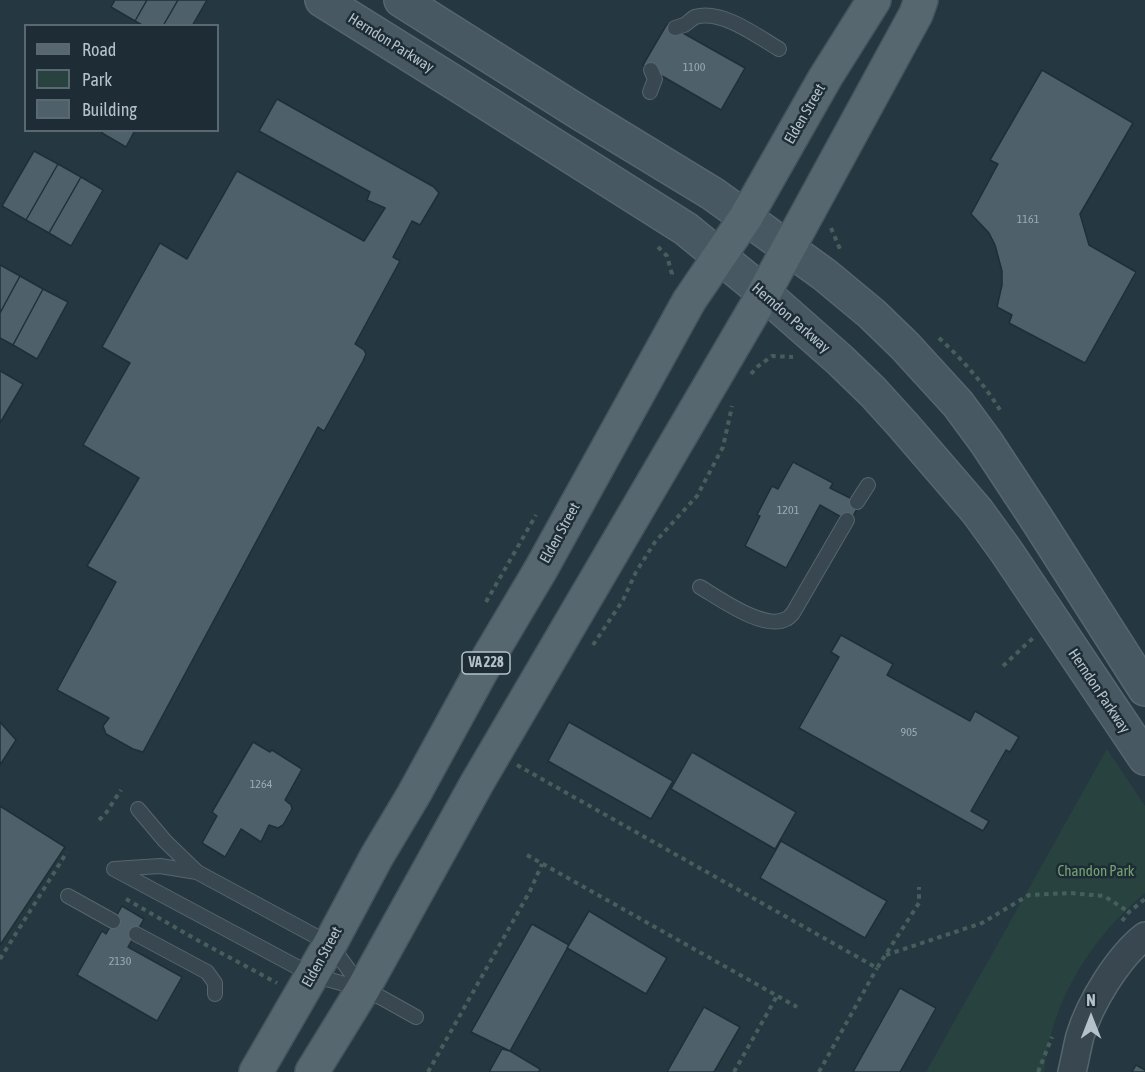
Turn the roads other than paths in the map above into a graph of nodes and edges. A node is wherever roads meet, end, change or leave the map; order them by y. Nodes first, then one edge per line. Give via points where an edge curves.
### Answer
1 (322, 0) edge
2 (401, 0) edge
3 (874, 0) edge
4 (921, 0) edge
5 (683, 29) dead end
6 (779, 49) dead end
7 (746, 217) junction
8 (788, 249) junction
9 (719, 257) junction
10 (764, 293) junction
11 (868, 485) dead end
12 (857, 502) dead end
13 (847, 520) dead end
14 (700, 586) dead end
15 (1145, 690) edge
16 (1145, 758) edge
17 (138, 809) dead end
18 (196, 872) junction
19 (68, 896) dead end
20 (113, 921) dead end
21 (136, 934) dead end
22 (1145, 936) edge
23 (330, 944) junction
24 (312, 975) junction
25 (363, 989) junction
26 (215, 994) dead end
27 (416, 1017) dead end
28 (256, 1072) edge
29 (312, 1072) edge
30 (1072, 1072) edge

1 - 9 main road, Herndon Parkway via 686,229
2 - 7 main road
3 - 7 main road, Elden Street
4 - 8 main road
5 - 6 lane via 693,18 723,18
7 - 8 main road
7 - 9 main road, Elden Street
8 - 10 main road
8 - 15 main road via 872,314 958,404 987,442
9 - 10 main road, Herndon Parkway
9 - 23 main road, Elden Street / VA 228 via 689,301
10 - 16 main road, Herndon Parkway via 873,392 977,510
10 - 25 main road via 477,783
11 - 12 lane
13 - 14 lane via 786,620 765,621
17 - 18 lane
18 - 23 lane
18 - 24 lane via 160,866 114,869
19 - 20 lane
21 - 26 lane via 207,972 215,983
22 - 30 street via 1110,975 1095,1001
23 - 24 main road, Elden Street / VA 228
23 - 25 lane
24 - 25 lane
24 - 28 main road, Elden Street / VA 228
25 - 27 lane
25 - 29 main road

